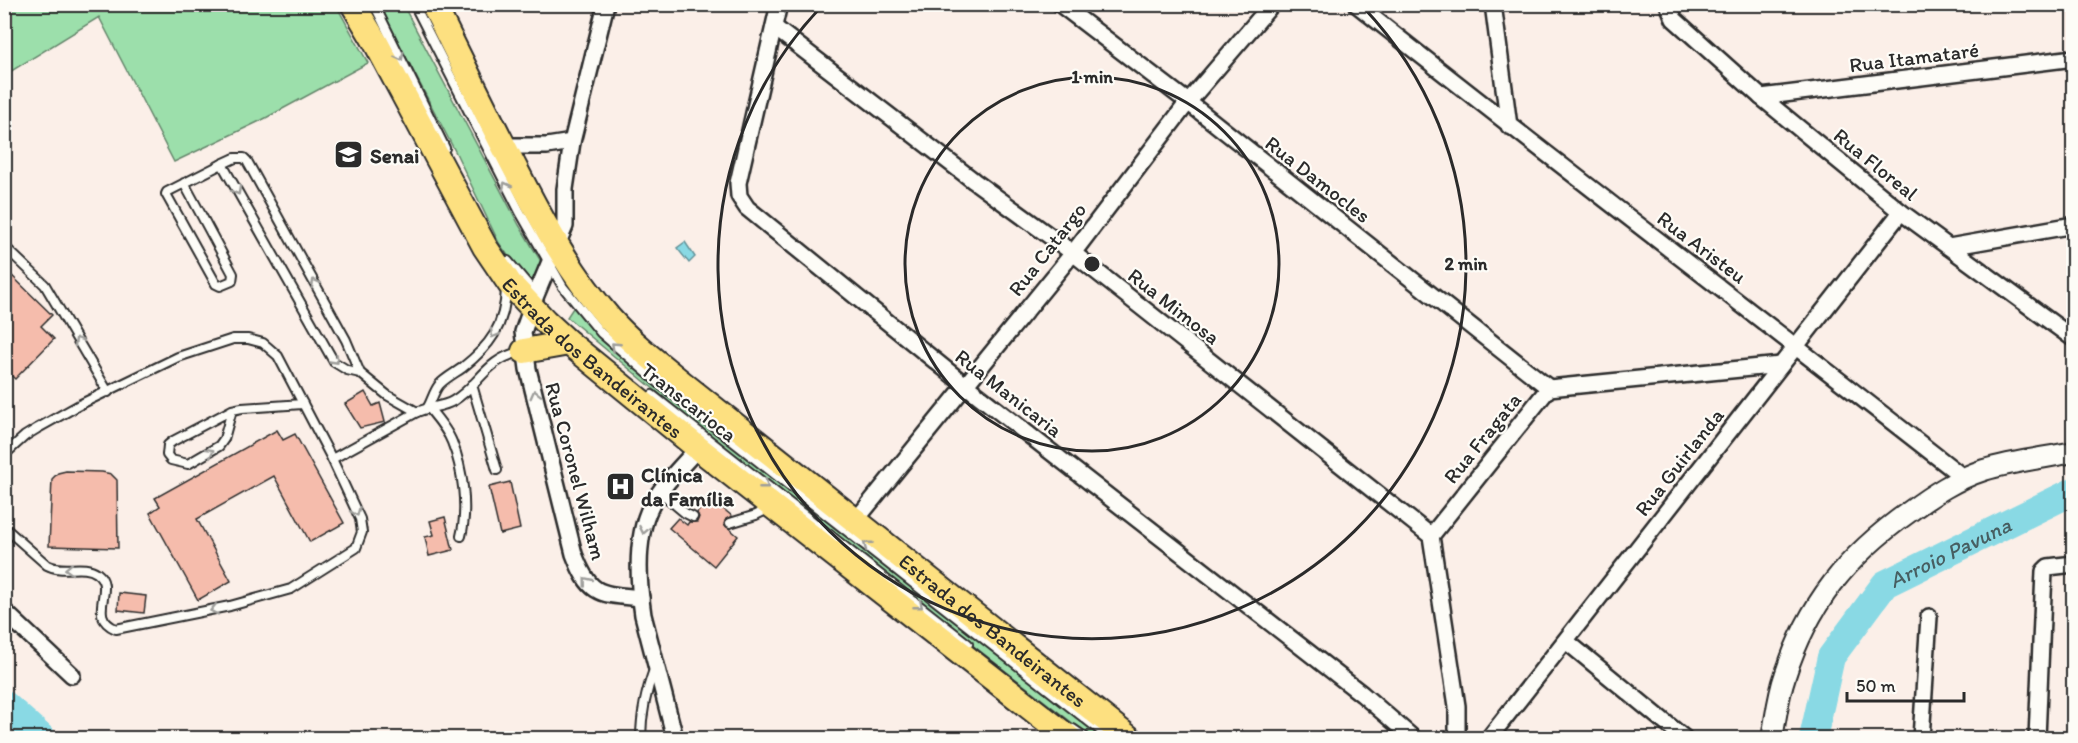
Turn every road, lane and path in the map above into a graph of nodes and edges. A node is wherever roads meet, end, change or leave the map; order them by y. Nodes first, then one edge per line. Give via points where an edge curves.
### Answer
1 (374, 4) edge
2 (414, 4) edge
3 (433, 4) edge
4 (606, 4) edge
5 (779, 4) edge
6 (1060, 4) edge
7 (1272, 4) edge
8 (1356, 4) edge
9 (1493, 4) edge
10 (1668, 4) edge
11 (354, 5) edge
12 (774, 27) junction
13 (2073, 58) edge
14 (1761, 97) junction
15 (1188, 102) junction
16 (1509, 126) junction
17 (572, 142) junction
18 (503, 146) junction
19 (447, 151) dead end
20 (222, 164) junction
21 (184, 183) junction
22 (1901, 212) junction
23 (2073, 225) edge
24 (4, 246) edge
25 (1948, 247) junction
26 (1073, 253) junction
27 (553, 255) junction
28 (505, 267) junction
29 (537, 302) junction
30 (2073, 339) edge
31 (569, 343) junction
32 (1797, 346) junction
33 (524, 351) junction
34 (1781, 365) junction
35 (360, 373) junction
36 (472, 385) junction
37 (964, 385) junction
38 (1549, 388) junction
39 (644, 389) dead end
40 (108, 392) junction
41 (303, 404) junction
42 (428, 407) junction
43 (232, 410) junction
44 (417, 412) junction
45 (698, 448) junction
46 (2073, 452) edge
47 (4, 455) edge
48 (332, 459) junction
49 (497, 470) dead end
50 (1964, 478) junction
51 (660, 492) junction
52 (773, 506) junction
53 (693, 517) dead end
54 (856, 520) junction
55 (730, 523) dead end
56 (4, 527) edge
57 (461, 536) dead end
58 (1431, 536) junction
59 (2073, 564) edge
60 (640, 598) junction
61 (4, 611) edge
62 (1929, 617) dead end
63 (1566, 641) junction
64 (973, 648) dead end
65 (655, 666) junction
66 (72, 675) dead end
67 (1069, 732) edge
68 (641, 738) edge
69 (675, 738) edge
70 (1086, 738) edge
71 (1110, 738) edge
72 (1129, 738) edge
73 (1413, 738) edge
74 (1457, 738) edge
75 (1489, 738) edge
76 (1684, 738) edge
77 (1772, 738) edge
78 (1921, 738) edge
79 (2037, 738) edge

1 -> 19 lane
27 -> 2 lane, Transcarioca via 520,212
3 - 18 main road, Estrada dos Bandeirantes
4 - 17 street, Rua Coronel Wilham
5 - 12 street, Rua Manicaria
6 - 15 street, Rua Damocles
7 - 15 street, Rua Catargo
8 - 16 street, Rua Aristeu
9 - 16 street
10 - 14 street, Rua Floreal via 1674,19
11 - 28 main road, Estrada dos Bandeirantes via 485,247
12 - 26 street, Rua Mimosa
12 - 37 street, Rua Manicaria via 738,183 739,196 747,208
13 - 14 street, Rua Itamataré
14 - 22 street, Rua Floreal
15 - 26 street, Rua Catargo
15 - 38 street, Rua Damocles
16 - 32 street, Rua Aristeu
17 - 18 street
17 - 27 street, Rua Coronel Wilham via 565,226
18 - 27 main road, Estrada dos Bandeirantes
20 - 21 lane
20 -> 35 lane via 329,355 347,370
35 -> 20 lane via 346,340 247,161 235,158
21 - 21 lane via 233,274 232,281 226,284 216,284 166,194
22 - 25 street, Rua Floreal
22 - 32 street, Rua Guirlanda
23 - 25 street
40 -> 24 lane via 45,285
25 - 30 street, Rua Floreal
26 - 37 street, Rua Catargo
26 - 58 street, Rua Mimosa
27 - 29 street, Rua Coronel Wilham
27 - 54 main road, Estrada dos Bandeirantes via 636,345
71 -> 27 lane, Transcarioca via 620,352 570,296
28 - 29 main road, Estrada dos Bandeirantes
28 -> 42 lane via 503,312 492,340 439,385
29 - 31 main road, Estrada dos Bandeirantes
29 - 33 street, Rua Coronel Wilham via 523,332
31 - 33 main road
31 - 45 main road, Estrada dos Bandeirantes
32 - 34 street, Rua Guirlanda
32 - 50 street, Rua Aristeu
33 - 36 lane via 497,360
60 -> 33 street, Rua Coronel Wilham via 597,591 582,575
34 - 38 street, Rua Fragata
34 - 63 street, Rua Guirlanda
35 - 44 lane
36 - 42 lane via 451,402
36 - 49 lane
37 - 54 street, Rua Catargo
37 - 73 street, Rua Manicaria via 1362,694
38 - 58 street, Rua Fragata
39 -> 64 lane, Transcarioca
40 - 41 lane via 178,357 233,339 248,339 263,344 278,356
40 - 47 lane via 38,428
41 - 43 lane
41 - 48 lane
42 - 44 lane
42 - 57 lane via 448,435 457,458 465,505
43 -> 43 lane via 173,441 168,445 167,455 171,460 188,464 219,446
44 - 48 lane
45 - 51 street, Rua Coronel Wilham
45 - 52 main road, Estrada dos Bandeirantes
46 - 50 street
48 -> 56 lane via 360,519 362,532 356,548 291,589 125,629 104,622 101,576 86,568 53,569
50 - 77 street via 1895,521 1844,567 1826,590 1804,627 1784,677
51 - 53 lane
51 -> 60 street, Rua Coronel Wilham via 645,523
52 - 55 lane
52 - 67 main road, Estrada dos Bandeirantes
54 - 72 main road, Estrada dos Bandeirantes
58 - 74 street via 1457,706
59 - 79 street via 2044,571
60 - 65 street, Rua Coronel Wilham
61 - 66 street
62 - 78 street
63 - 75 street, Rua Guirlanda
63 - 76 street
65 - 68 lane via 645,694
65 - 69 street, Rua Coronel Wilham
67 - 70 lane

